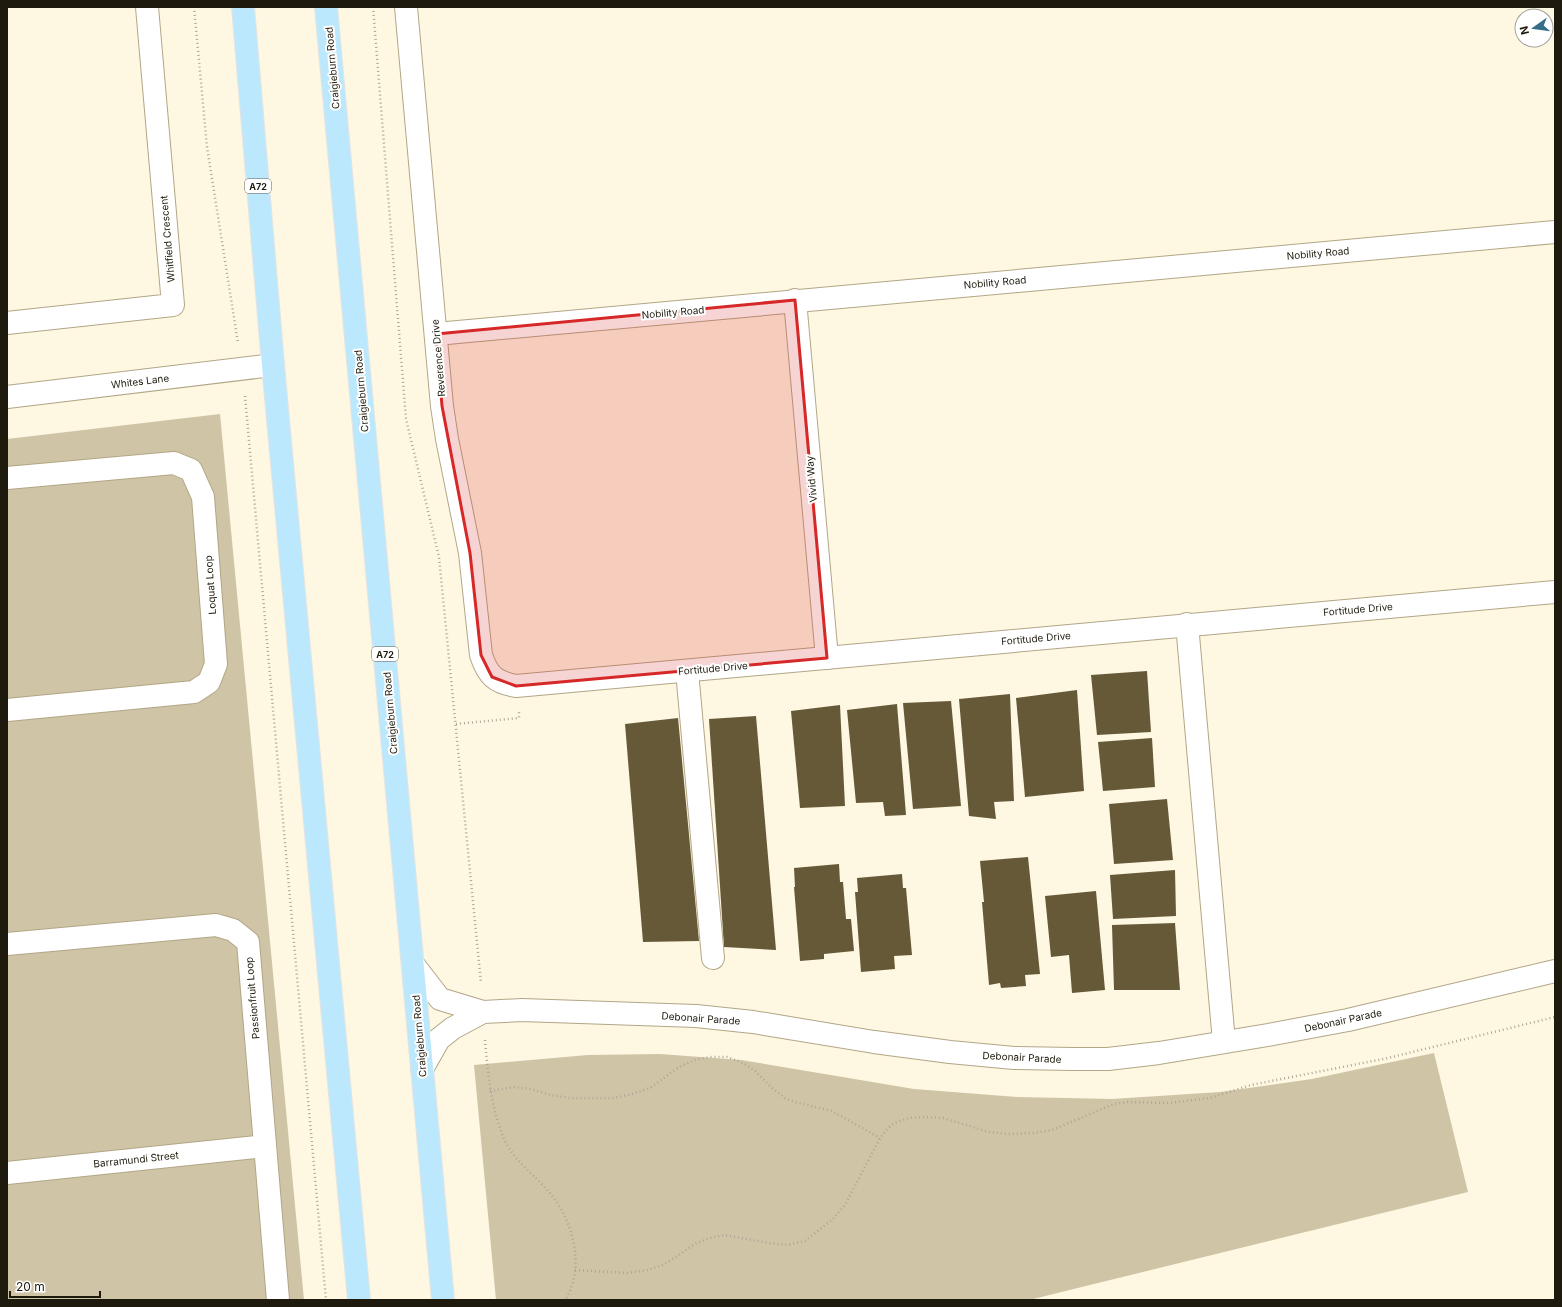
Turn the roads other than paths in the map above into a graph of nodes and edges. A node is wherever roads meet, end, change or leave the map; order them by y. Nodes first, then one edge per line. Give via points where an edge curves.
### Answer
1 (147, 7) edge
2 (243, 7) edge
3 (326, 7) edge
4 (406, 7) edge
5 (1555, 232) edge
6 (795, 300) junction
7 (7, 324) edge
8 (436, 334) junction
9 (273, 365) junction
10 (7, 397) edge
11 (7, 478) edge
12 (1555, 592) edge
13 (1187, 624) junction
14 (827, 658) junction
15 (687, 670) junction
16 (516, 686) joint
17 (7, 710) edge
18 (7, 944) edge
19 (713, 958) dead end
20 (413, 964) junction
21 (1555, 970) edge
22 (483, 1012) junction
23 (1224, 1042) junction
24 (422, 1069) junction
25 (265, 1146) junction
26 (7, 1173) edge
27 (278, 1300) edge
28 (359, 1300) edge
29 (443, 1300) edge

1 - 7 street, Whitfield Crescent via 173,305
2 - 9 main road, A72
3 - 20 main road, Craigieburn Road / A72
4 - 8 street, Reverence Drive
5 - 6 street, Nobility Road
6 - 8 street, Nobility Road
6 - 14 street, Vivid Way
8 - 16 street, Reverence Drive via 444,419 470,553 481,655 492,677
9 - 10 street, Whites Lane
9 - 28 main road, A72
11 - 17 street, Loquat Loop via 174,463 191,470 203,497 216,664 209,682 194,692
12 - 13 street, Fortitude Drive
13 - 14 street, Fortitude Drive
13 - 23 street
14 - 15 street, Fortitude Drive
15 - 16 street, Fortitude Drive
15 - 19 street
18 - 25 street, Passionfruit Loop via 216,925 233,930 248,942
20 - 22 street via 440,999
20 - 24 main road, Craigieburn Road / A72
21 - 23 street, Debonair Parade via 1348,1020
22 - 23 street, Debonair Parade via 522,1010 696,1016 760,1023 874,1042 1014,1058 1108,1059
22 - 24 street via 439,1039
24 - 29 main road, Craigieburn Road / A72
25 - 26 street, Barramundi Street
25 - 27 street, Passionfruit Loop

